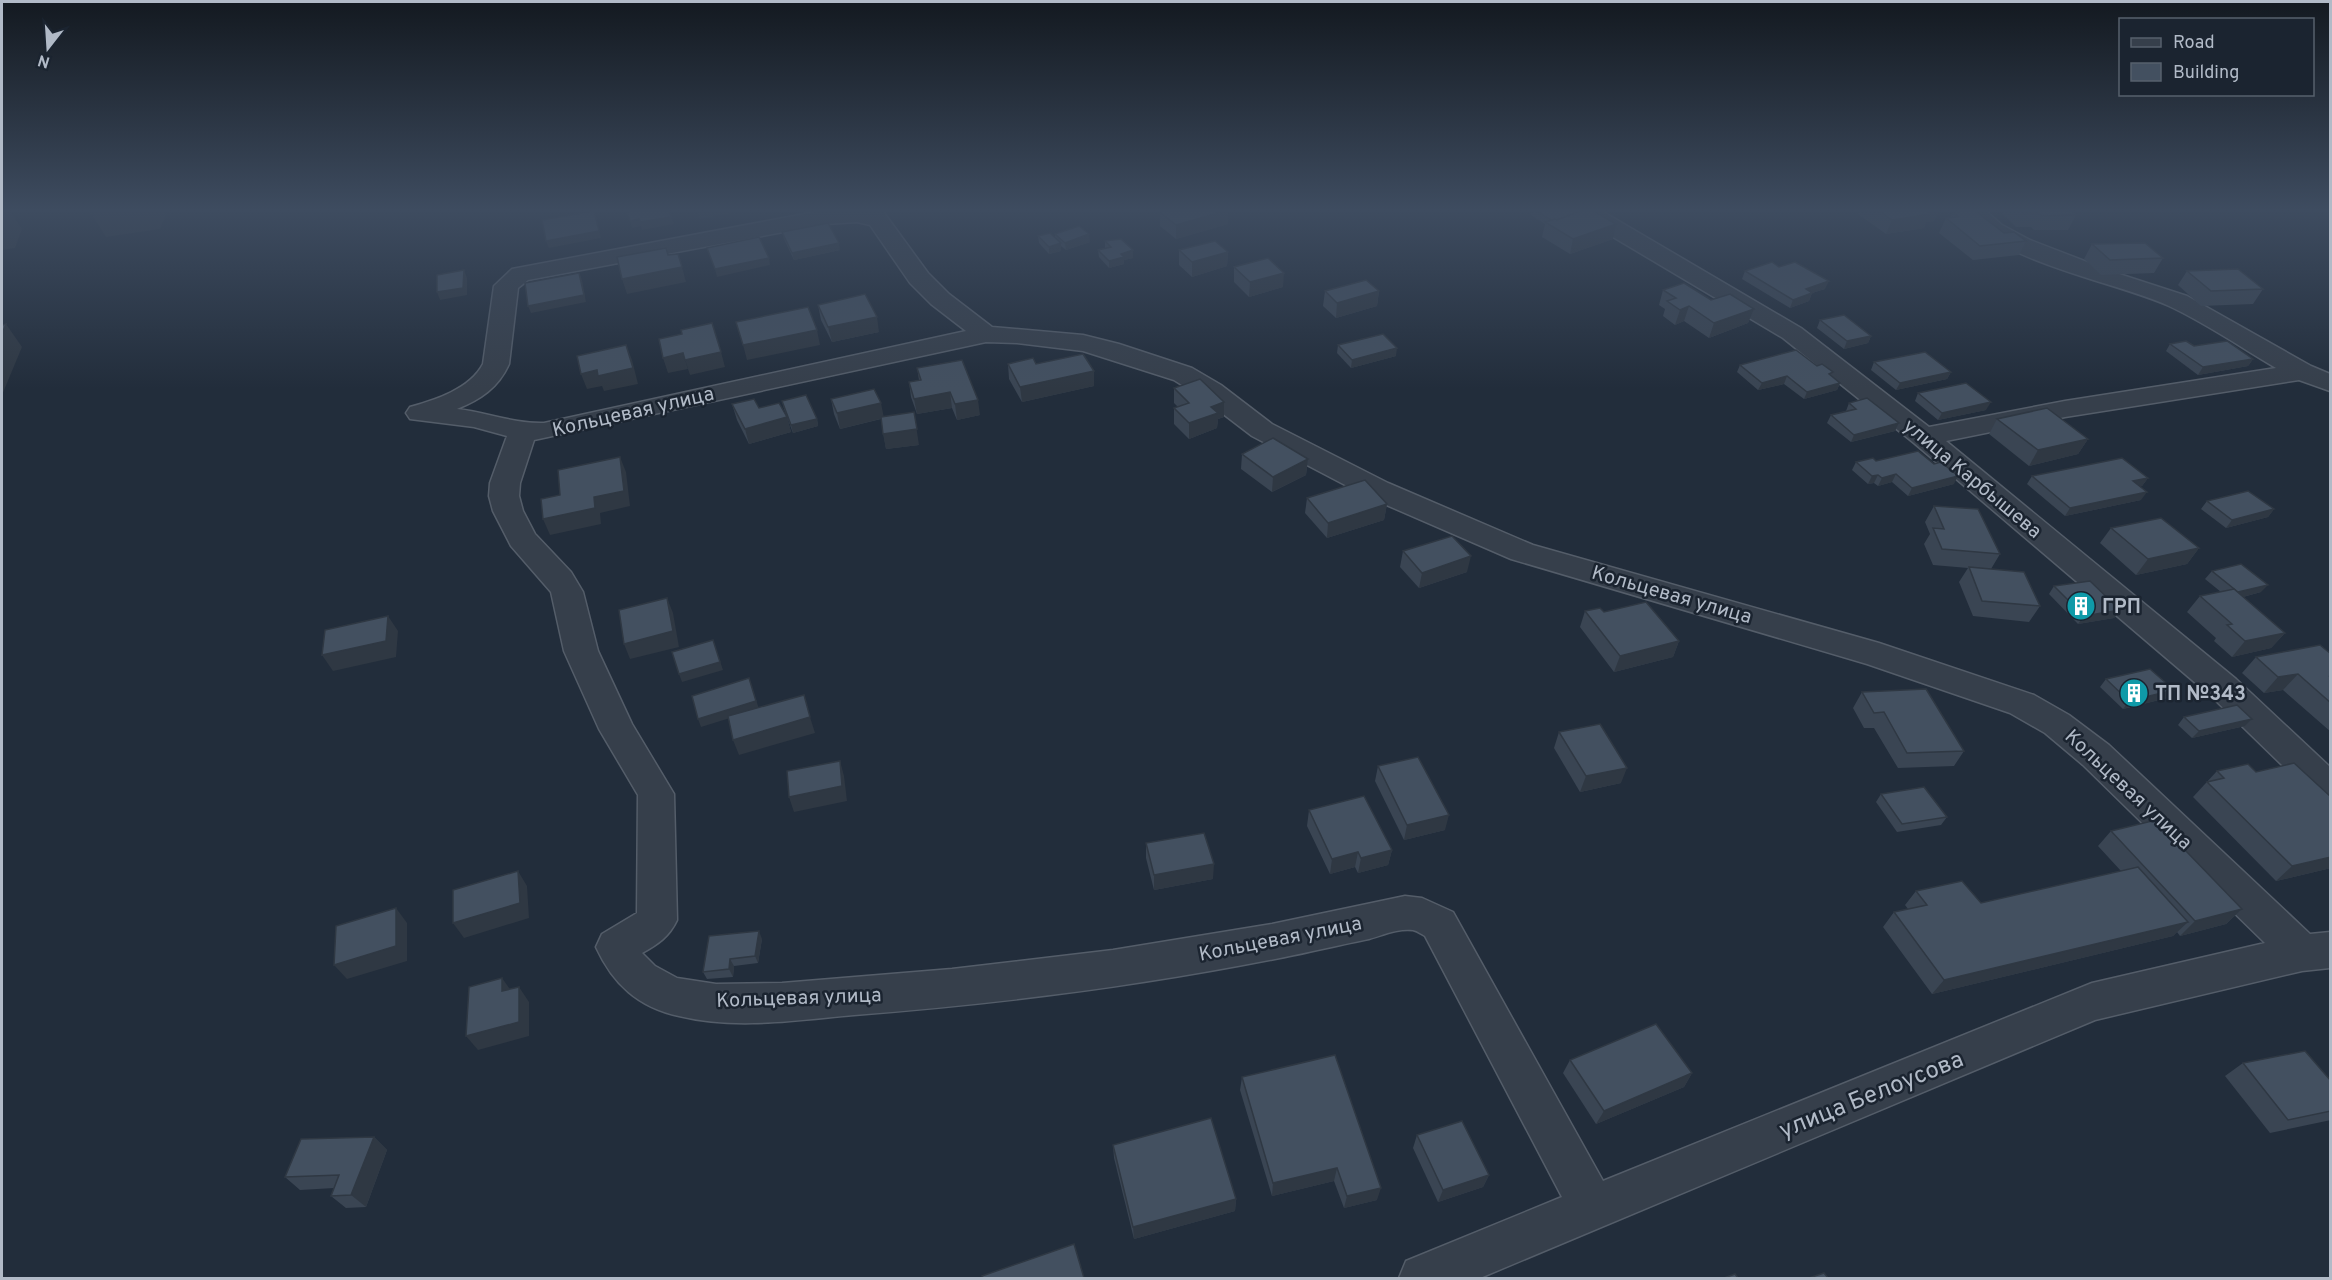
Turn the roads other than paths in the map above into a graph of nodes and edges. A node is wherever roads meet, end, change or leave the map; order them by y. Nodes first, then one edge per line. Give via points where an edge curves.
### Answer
1 (536, 270) edge
2 (913, 270) edge
3 (1685, 270) edge
4 (2085, 270) edge
5 (986, 334) junction
6 (2302, 372) junction
7 (2331, 383) edge
8 (523, 432) junction
9 (1924, 437) junction
10 (2331, 789) edge
11 (2316, 952) edge
12 (1593, 1208) junction
13 (1424, 1278) edge

1 - 8 street via 524,272 506,286 496,364 490,375 472,392 420,413 476,419
2 - 5 street via 940,299
3 - 9 street, улица Карбышева via 1792,333
4 - 6 street via 2178,302
5 - 8 street, Кольцевая улица via 564,428
5 - 11 street, Кольцевая улица via 1083,343 1183,374 1262,430 1378,490 1522,552 1698,600 1949,677 2022,704 2057,724 2096,755
6 - 7 street
6 - 9 street via 2105,401
8 - 12 street, Кольцевая улица via 505,483 510,520 567,592 581,651 617,729 656,795 657,920 616,947 624,964 644,983 678,997 737,1002 958,988 1114,969 1275,942 1399,914 1420,914 1439,924
9 - 10 street, улица Карбышева via 2224,688
11 - 12 street, улица Белоусова via 2092,1002
12 - 13 street, улица Белоусова

